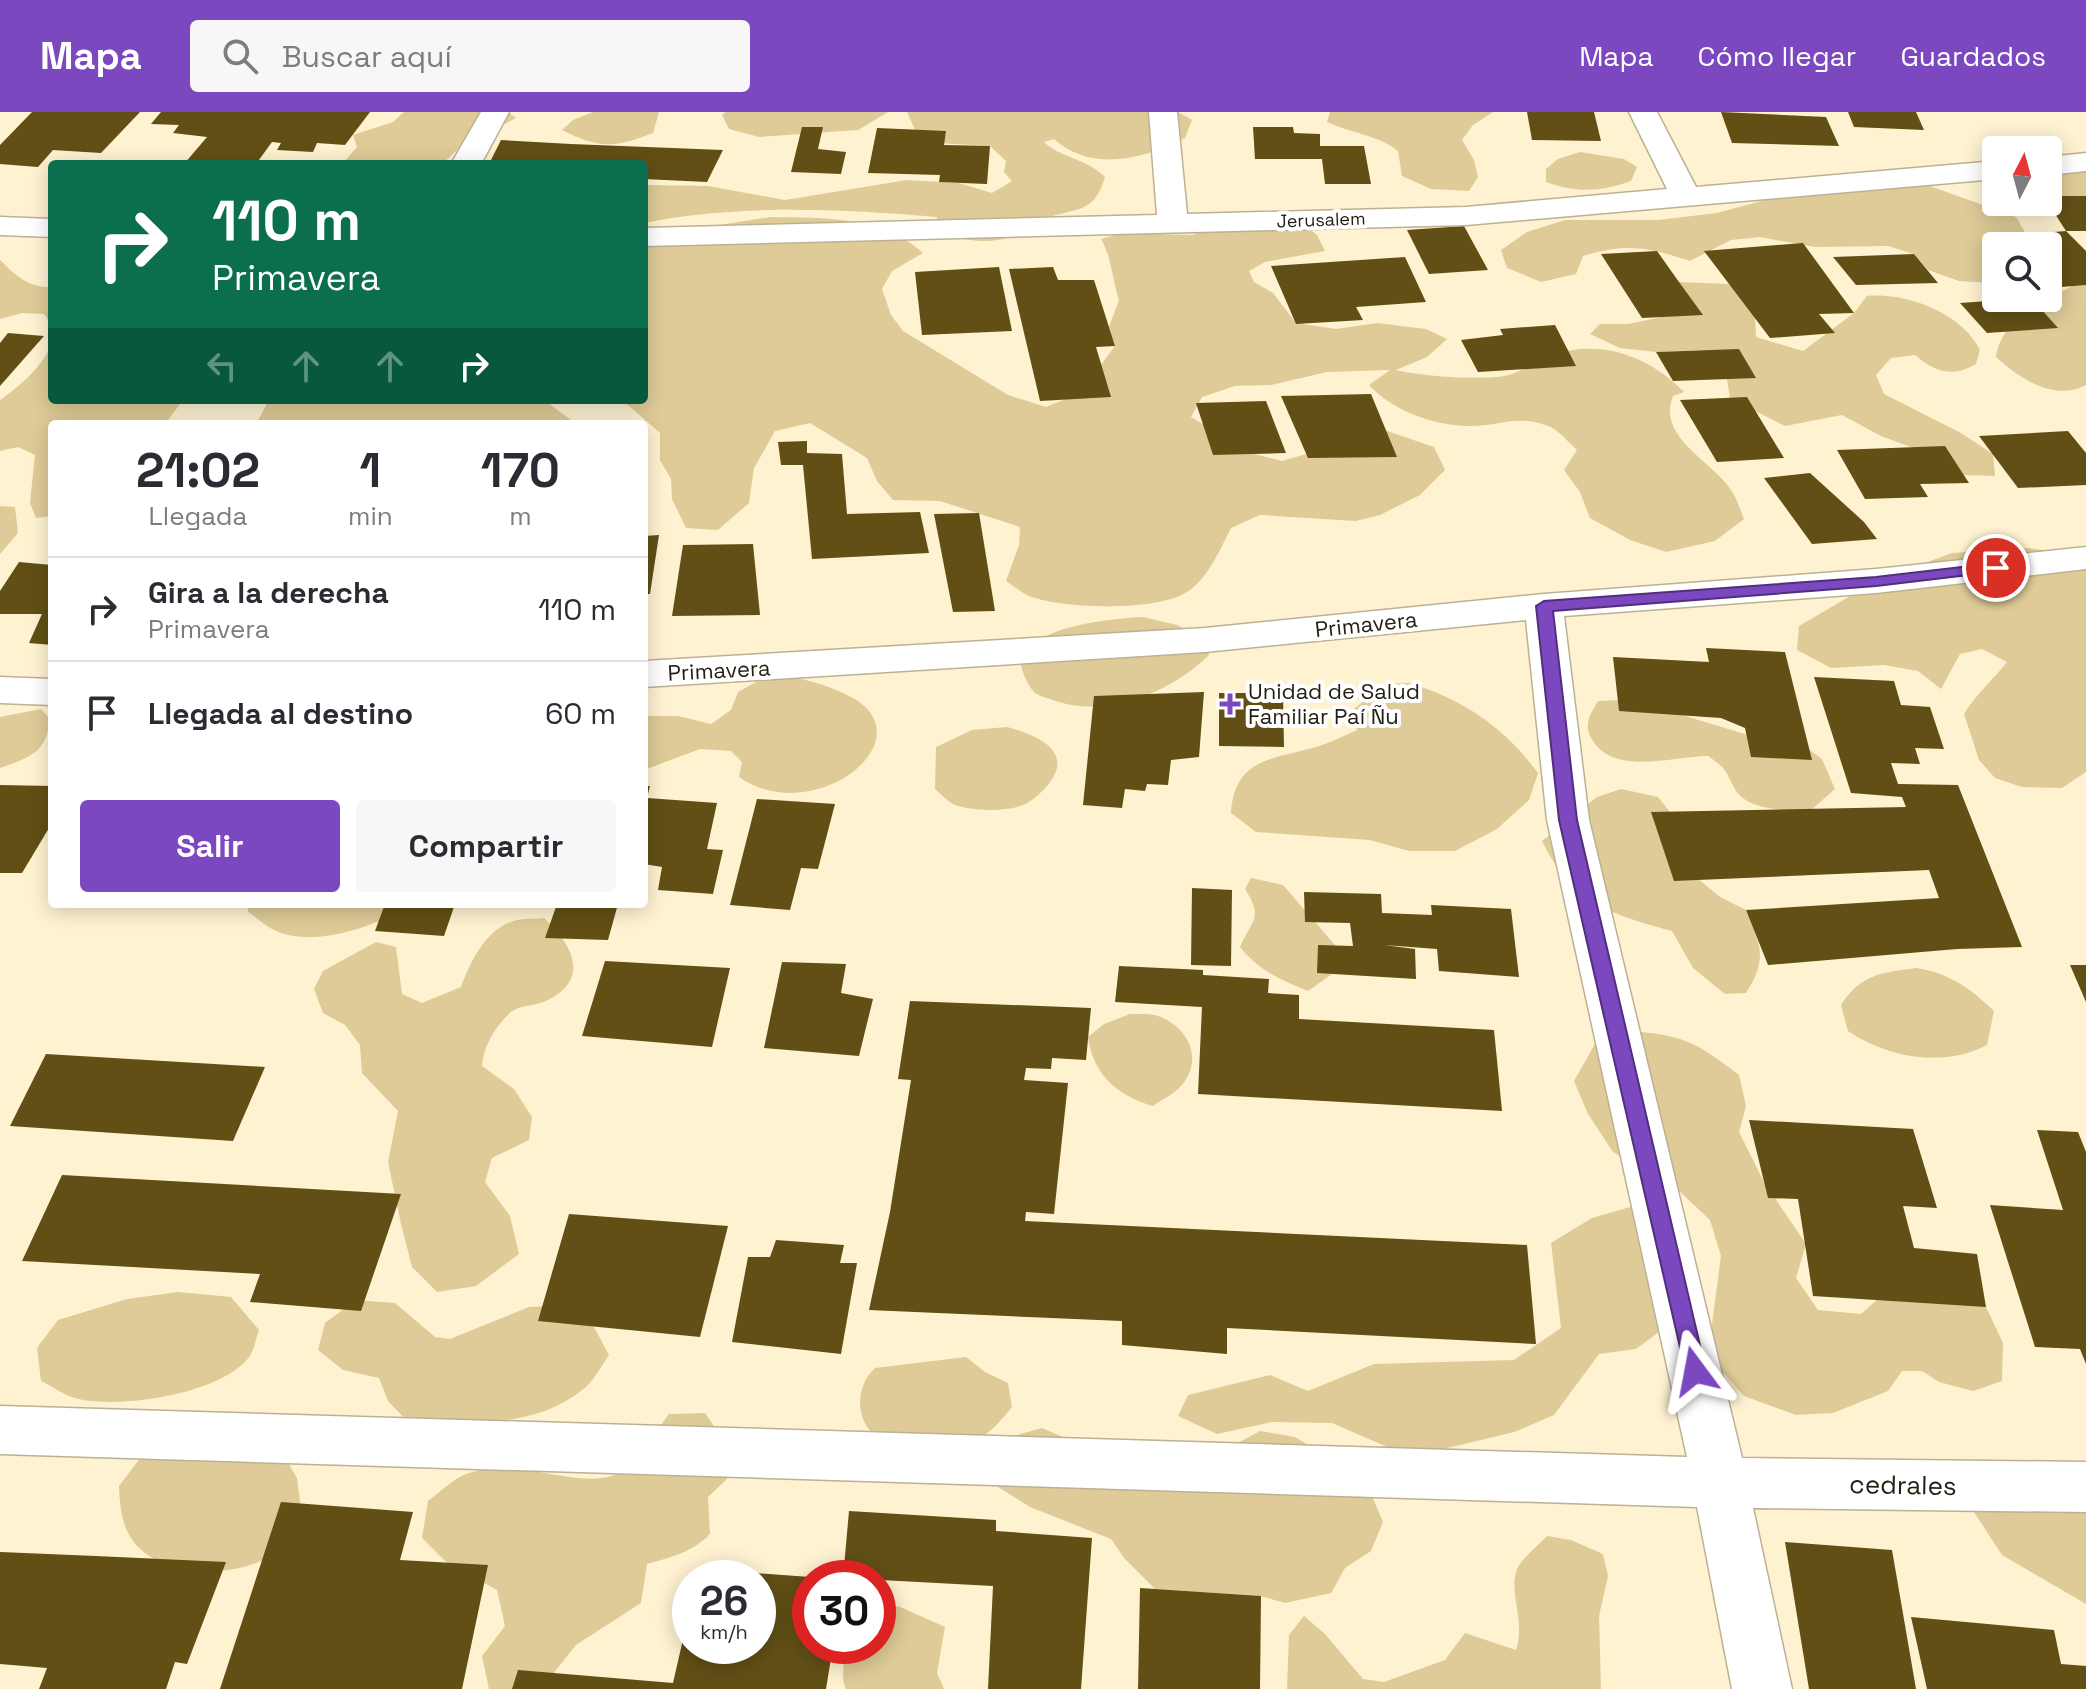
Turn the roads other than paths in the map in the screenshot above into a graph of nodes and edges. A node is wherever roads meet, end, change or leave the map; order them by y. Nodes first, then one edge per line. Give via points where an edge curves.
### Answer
1 (495, 112) edge
2 (1163, 112) edge
3 (1643, 112) edge
4 (468, 160) edge
5 (2086, 162) edge
6 (2062, 165) edge
7 (1982, 171) edge
8 (1686, 197) junction
9 (1173, 225) junction
10 (0, 226) edge
11 (48, 228) edge
12 (648, 237) edge
13 (2086, 558) edge
14 (1544, 606) junction
15 (648, 674) edge
16 (0, 690) edge
17 (48, 692) edge
18 (0, 1430) edge
19 (1720, 1483) junction
20 (2086, 1487) edge
21 (1762, 1689) edge

1 - 4 street
2 - 9 street
3 - 8 street
5 - 6 street
7 - 8 street, Jerusalem
8 - 9 street, Jerusalem via 1466,216
9 - 12 street, Jerusalem
10 - 11 street
13 - 14 street, Primavera via 1876,581
14 - 15 street, Primavera via 1205,640
14 - 19 street via 1568,820
16 - 17 street
18 - 19 street, cedrales
19 - 20 street, cedrales
19 - 21 street

